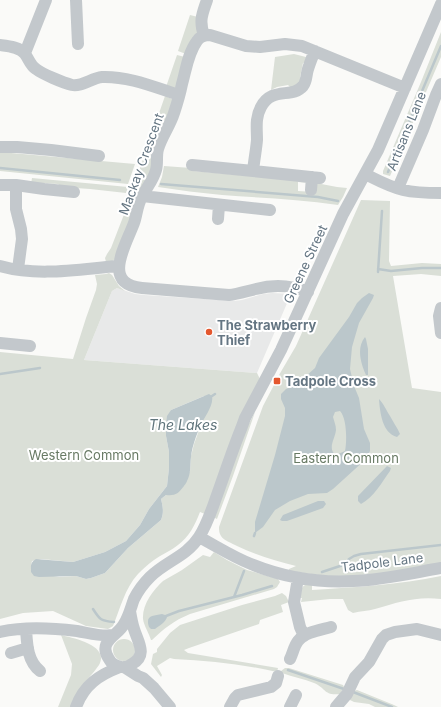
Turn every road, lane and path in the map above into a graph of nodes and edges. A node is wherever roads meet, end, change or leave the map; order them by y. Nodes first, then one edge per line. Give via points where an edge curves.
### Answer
1 (46, 0) edge
2 (76, 0) edge
3 (207, 0) edge
4 (441, 4) edge
5 (204, 36) junction
6 (78, 44) dead end
7 (0, 45) edge
8 (315, 52) junction
9 (25, 53) junction
10 (441, 84) edge
11 (405, 88) junction
12 (179, 95) junction
13 (0, 147) edge
14 (99, 156) dead end
15 (192, 166) dead end
16 (253, 171) junction
17 (365, 174) junction
18 (0, 185) edge
19 (16, 185) junction
20 (398, 188) junction
21 (311, 190) dead end
22 (74, 192) dead end
23 (441, 193) edge
24 (142, 196) junction
25 (219, 205) junction
26 (270, 210) dead end
27 (218, 219) dead end
28 (0, 266) edge
29 (118, 266) junction
30 (18, 269) junction
31 (308, 292) junction
32 (441, 308) edge
33 (441, 333) edge
34 (0, 343) edge
35 (30, 346) dead end
36 (199, 537) junction
37 (441, 568) edge
38 (298, 578) junction
39 (130, 611) junction
40 (331, 627) dead end
41 (26, 629) junction
42 (0, 632) edge
43 (82, 632) junction
44 (115, 634) junction
45 (304, 636) junction
46 (441, 636) edge
47 (138, 640) junction
48 (28, 648) junction
49 (106, 652) junction
50 (11, 653) dead end
51 (138, 658) junction
52 (290, 659) dead end
53 (122, 667) junction
54 (40, 671) dead end
55 (278, 676) dead end
56 (98, 678) junction
57 (143, 678) junction
58 (296, 695) dead end
59 (76, 707) edge
60 (170, 707) edge
61 (230, 707) edge
62 (290, 707) edge
63 (336, 707) edge

1 - 9 street
2 - 6 street
3 - 5 street via 201,20
4 - 11 street, Greene Street
5 - 8 street via 214,35 246,46 291,44
5 - 12 street, Mackay Crescent via 197,40 192,50
7 - 9 street
8 - 11 street
8 - 16 street via 307,71 306,82 302,87 295,92 276,94 266,100 261,107 256,123 257,140
9 - 12 street via 35,69 75,86 96,78 113,77
10 - 20 street, Artisans Lane
11 - 17 street, Greene Street
12 - 24 street, Mackay Crescent via 174,115 158,148 157,169
13 - 14 street
15 - 16 street
16 - 21 street via 316,177
17 - 20 street
17 - 31 street, Greene Street via 343,214
18 - 19 street
19 - 22 street
19 - 30 street via 16,209 22,239
20 - 23 street
24 - 25 street
24 - 29 street, Mackay Crescent
25 - 26 street
25 - 27 street
28 - 30 street
29 - 30 street via 54,271
29 - 31 street via 123,280 136,288 229,295 281,286
31 - 36 street, Greene Street via 240,429
32 - 33 street
34 - 35 street
36 - 38 street, Tadpole Lane via 250,564
36 - 39 street via 186,552 157,570 145,582
37 - 38 street, Tadpole Lane via 353,581
38 - 45 street via 294,602
39 - 44 street via 123,626
39 - 47 street
40 - 45 street
41 - 42 street
41 - 43 street via 47,628
41 - 48 street
43 - 44 street
43 - 49 street
44 - 47 street via 126,632
44 - 49 street via 106,644
45 - 52 street via 297,643
46 - 63 street via 417,629 386,635
47 - 51 street via 141,649
48 - 50 street
48 - 54 street via 31,660
49 - 53 street via 111,662
49 - 56 street via 105,663
51 - 53 street via 130,666
51 - 57 street
53 - 56 street
53 - 57 street
55 - 61 street via 276,683 271,687 238,695
56 - 59 street via 82,693
57 - 60 street
58 - 62 street

